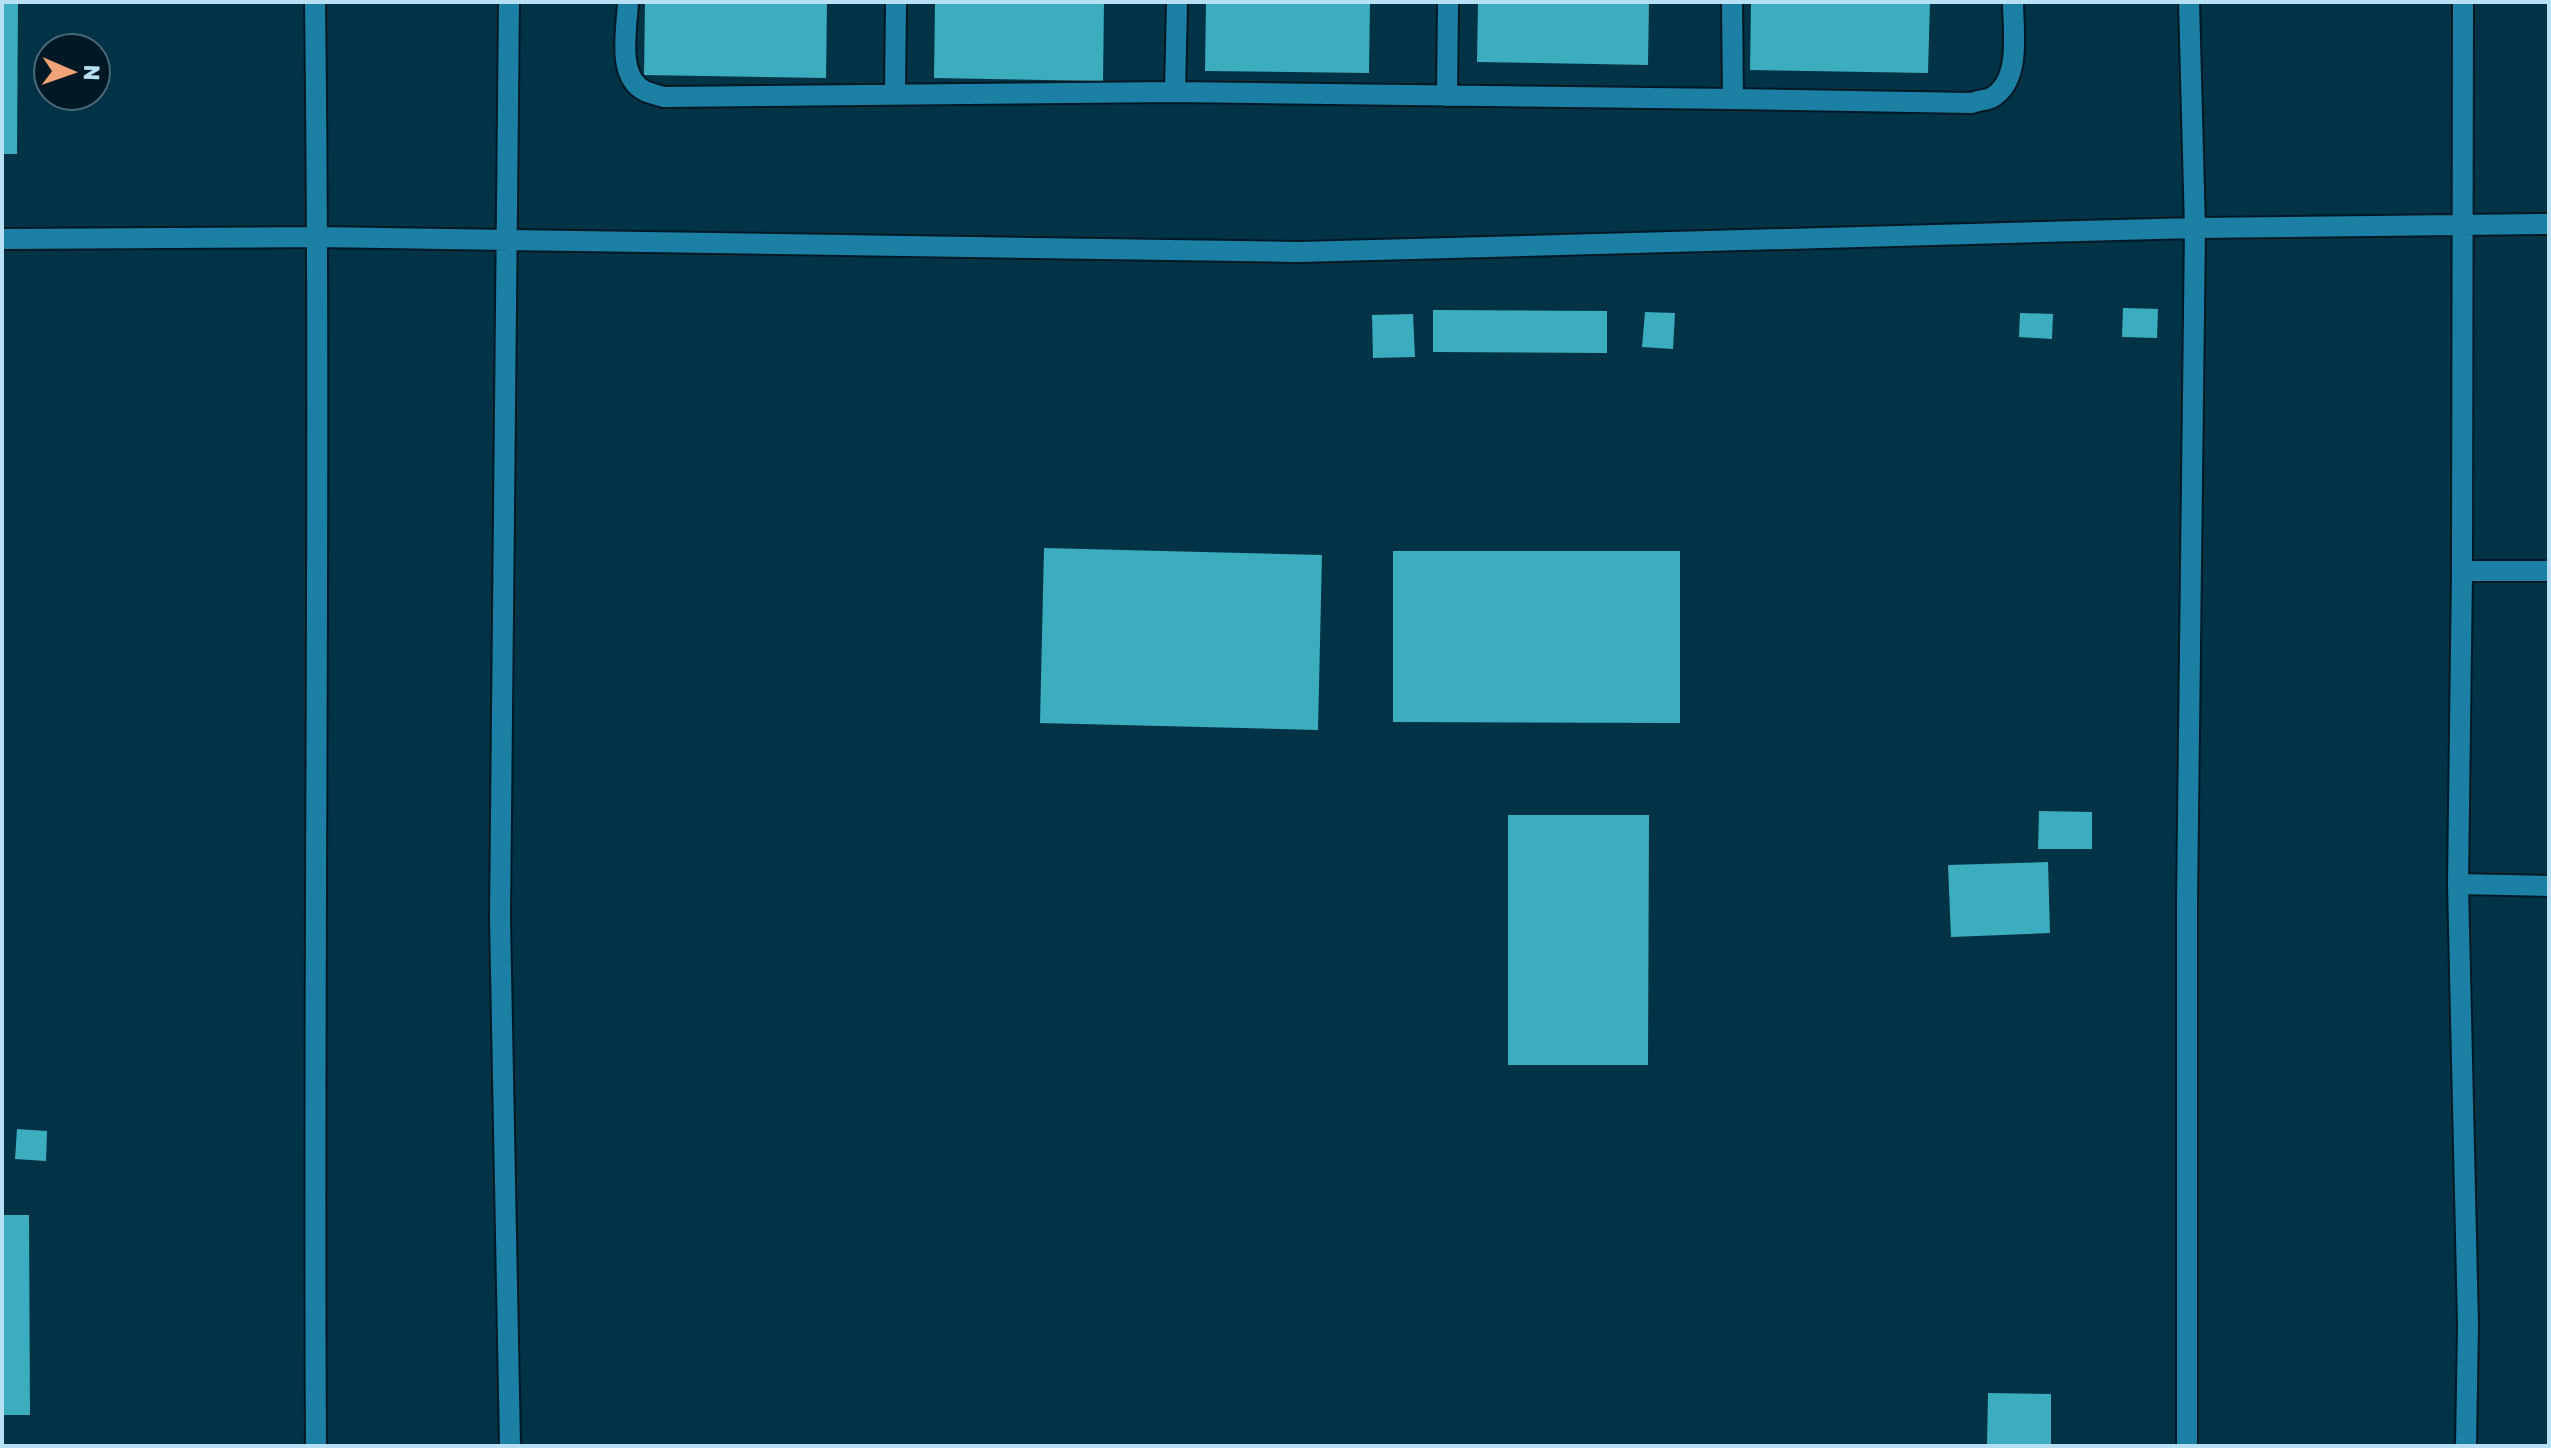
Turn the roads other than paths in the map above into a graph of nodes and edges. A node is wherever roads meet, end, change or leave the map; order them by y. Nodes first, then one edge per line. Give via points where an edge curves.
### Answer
1 (315, 2) edge
2 (509, 2) edge
3 (628, 2) edge
4 (896, 2) edge
5 (1177, 2) edge
6 (1448, 2) edge
7 (1732, 2) edge
8 (2013, 2) edge
9 (2189, 2) edge
10 (2463, 2) edge
11 (1175, 92) junction
12 (895, 94) junction
13 (1447, 96) junction
14 (1733, 99) junction
15 (2549, 224) edge
16 (2463, 225) junction
17 (2195, 228) junction
18 (318, 237) junction
19 (2, 239) edge
20 (506, 241) junction
21 (2462, 571) junction
22 (2549, 571) edge
23 (2458, 884) junction
24 (2549, 886) edge
25 (316, 1446) edge
26 (510, 1446) edge
27 (2187, 1446) edge
28 (2466, 1446) edge

1 - 18 street
2 - 20 street
3 - 12 street via 626,60 630,78 643,91 664,97
4 - 12 street
5 - 11 street
6 - 13 street
7 - 14 street
8 - 14 street via 2013,63 2005,86 1991,98 1972,103
9 - 17 street
10 - 16 street
11 - 12 street
11 - 13 street
13 - 14 street
15 - 16 street
16 - 17 street
16 - 21 street
17 - 20 street via 1298,252
17 - 27 street
18 - 19 street
18 - 20 street
18 - 25 street
20 - 26 street via 500,918
21 - 22 street
21 - 23 street
23 - 24 street
23 - 28 street

